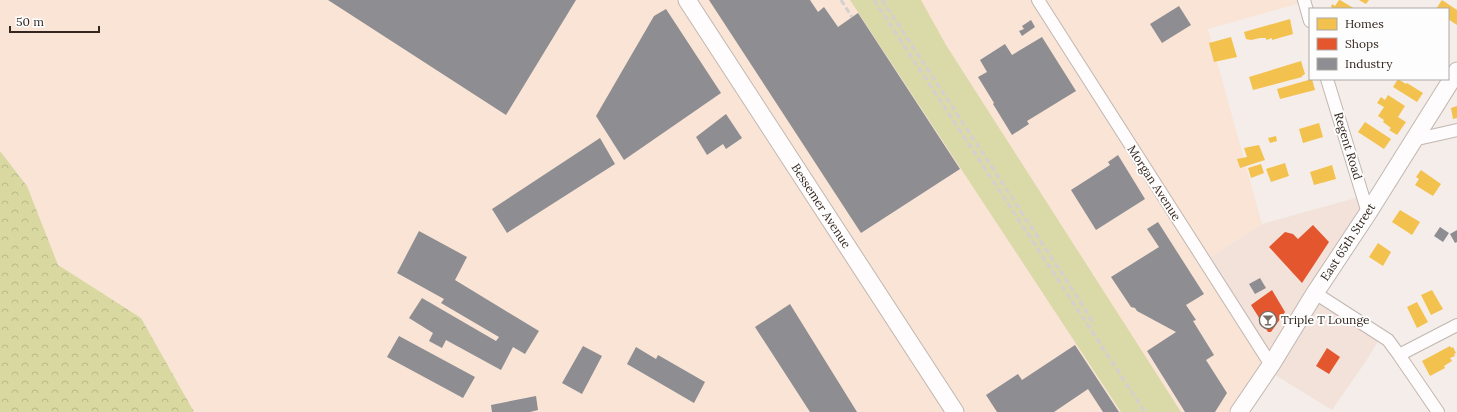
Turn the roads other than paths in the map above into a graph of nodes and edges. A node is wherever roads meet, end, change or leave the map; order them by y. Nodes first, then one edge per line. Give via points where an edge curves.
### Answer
1 (687, 0) edge
2 (1038, 0) edge
3 (1305, 1) edge
4 (1309, 17) edge
5 (1457, 71) edge
6 (1328, 80) edge
7 (1457, 130) edge
8 (1413, 140) junction
9 (1368, 212) junction
10 (1315, 293) junction
11 (1457, 325) edge
12 (1399, 355) junction
13 (1271, 365) junction
14 (955, 412) edge
15 (1239, 412) edge
16 (1438, 412) edge

1 - 14 street, Bessemer Avenue
2 - 13 street, Morgan Avenue
3 - 4 street
5 - 8 street, East 65th Street
6 - 9 street, Regent Road
7 - 8 street
8 - 9 street, East 65th Street
9 - 10 street, East 65th Street
10 - 12 street via 1388,340
10 - 13 street, East 65th Street
11 - 12 street
12 - 16 street
13 - 15 street, East 65th Street

